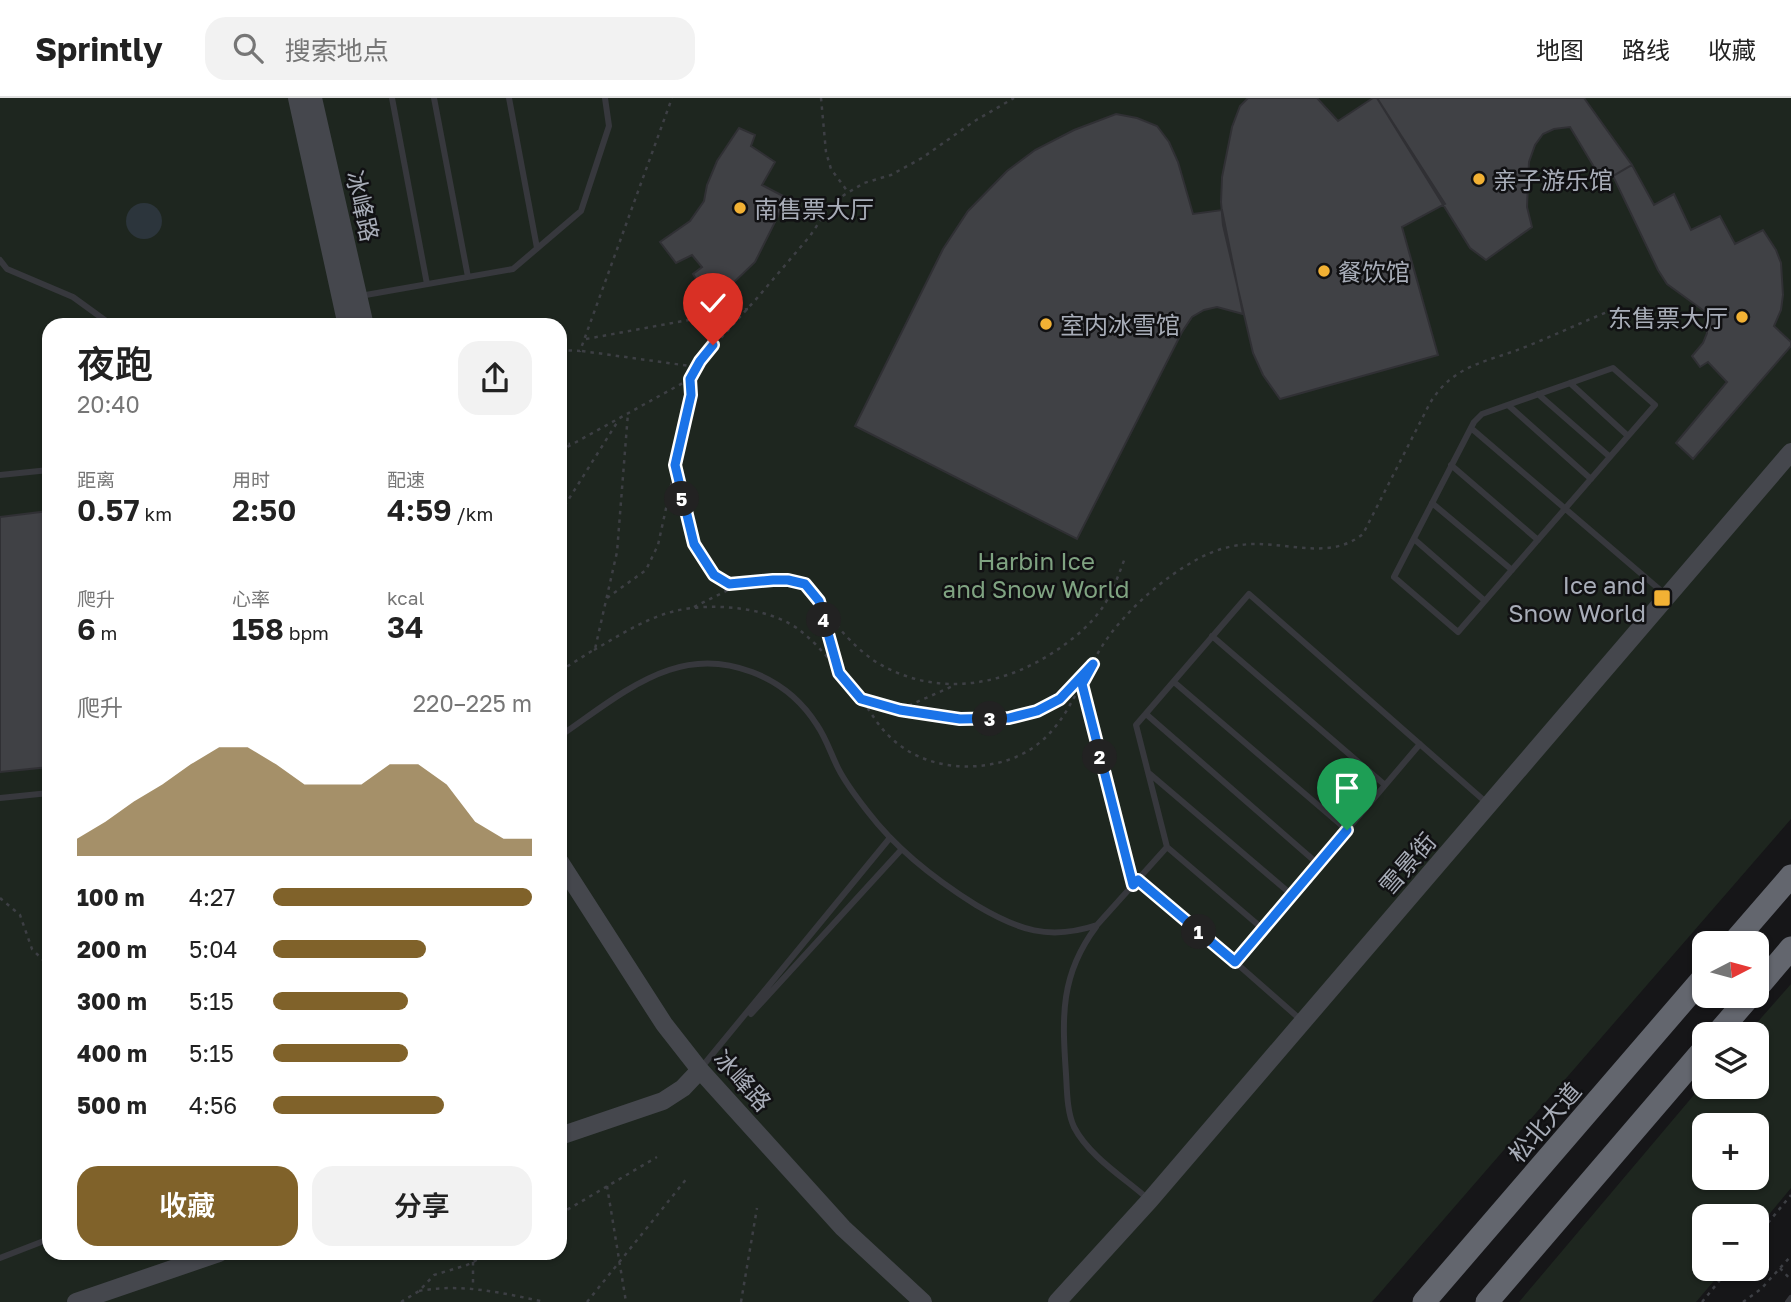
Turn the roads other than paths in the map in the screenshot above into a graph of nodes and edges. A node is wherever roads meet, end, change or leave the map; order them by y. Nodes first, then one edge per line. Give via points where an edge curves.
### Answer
1 (297, 98) edge
2 (313, 98) edge
3 (392, 98) edge
4 (435, 98) edge
5 (509, 98) edge
6 (605, 98) edge
7 (537, 248) junction
8 (0, 260) edge
9 (4, 269) edge
10 (468, 277) junction
11 (426, 284) junction
12 (358, 297) junction
13 (102, 318) edge
14 (345, 318) edge
15 (363, 318) edge
16 (1570, 383) junction
17 (1538, 394) junction
18 (1508, 405) junction
19 (1471, 428) junction
20 (1628, 436) junction
21 (1791, 453) edge
22 (1610, 457) junction
23 (1451, 466) junction
24 (42, 471) edge
25 (0, 475) edge
26 (1591, 478) junction
27 (1433, 503) junction
28 (1564, 509) junction
29 (1414, 539) junction
30 (1538, 540) junction
31 (1512, 570) junction
32 (1668, 596) junction
33 (1485, 601) junction
34 (1212, 636) junction
35 (1174, 681) junction
36 (1146, 714) junction
37 (567, 731) edge
38 (1420, 744) junction
39 (1148, 772) junction
40 (1385, 785) junction
41 (42, 794) edge
42 (0, 798) edge
43 (1489, 805) junction
44 (1347, 830) junction
45 (889, 839) junction
46 (1167, 847) junction
47 (901, 849) junction
48 (1318, 864) junction
49 (567, 873) edge
50 (1791, 876) edge
51 (1135, 883) junction
52 (1292, 895) junction
53 (1097, 925) junction
54 (1263, 929) junction
55 (1743, 931) edge
56 (1791, 948) edge
57 (1235, 962) junction
58 (1769, 974) edge
59 (1692, 991) edge
60 (1740, 1008) edge
61 (1303, 1022) junction
62 (1727, 1022) edge
63 (1692, 1063) edge
64 (700, 1070) junction
65 (567, 1134) edge
66 (1150, 1200) junction
67 (42, 1242) edge
68 (0, 1258) edge
69 (199, 1260) edge
70 (76, 1302) edge
71 (923, 1302) edge
72 (1057, 1302) edge
73 (1424, 1302) edge
74 (1487, 1302) edge

1 - 14 street, 冰峰路
2 - 12 street, 冰峰路
3 - 11 lane
4 - 10 lane
5 - 7 lane
6 - 7 lane via 609,126 581,211
7 - 10 lane via 513,269
8 - 9 lane
9 - 13 lane via 73,297
10 - 11 lane
11 - 12 lane
12 - 15 street, 冰峰路
16 - 17 lane
16 - 20 lane
16 - 20 lane via 1613,368 1655,405
17 - 18 lane
17 - 22 lane
18 - 19 lane via 1482,414
18 - 26 lane
19 - 23 lane
19 - 28 lane
20 - 22 lane
21 - 32 street, 雪景街
22 - 26 lane
23 - 27 lane
23 - 30 lane
24 - 25 lane
26 - 28 lane
27 - 29 lane
27 - 31 lane
28 - 30 lane
28 - 32 lane
29 - 33 lane
29 - 33 lane via 1394,577 1458,632
30 - 31 lane
31 - 33 lane
32 - 43 street, 雪景街
34 - 35 lane
34 - 38 lane via 1249,594
34 - 40 lane
35 - 36 lane
35 - 44 lane
36 - 39 lane via 1136,725
36 - 48 lane
37 - 45 lane via 640,683 669,670 708,663 747,670 770,680 802,705 845,780
38 - 40 lane
38 - 43 lane
39 - 46 lane
39 - 52 lane
40 - 44 lane
41 - 42 lane
43 - 61 street, 雪景街
44 - 48 lane
45 - 47 lane
45 - 64 lane
46 - 51 lane
46 - 54 lane
47 - 53 lane via 964,898 1012,925 1049,933
47 - 64 lane
48 - 52 lane
49 - 64 street, 冰峰路 via 626,968
50 - 55 highway
51 - 53 lane
51 - 57 lane
52 - 54 lane
53 - 66 lane via 1079,951 1066,989 1063,1037 1070,1116 1097,1156
54 - 57 lane
56 - 58 highway
57 - 61 lane
59 - 73 highway, 松北大道
60 - 62 highway
61 - 66 street, 雪景街
63 - 74 highway
64 - 65 street via 663,1101
64 - 71 street, 冰峰路 via 843,1228
66 - 72 street, 雪景街
67 - 68 lane
69 - 70 street

